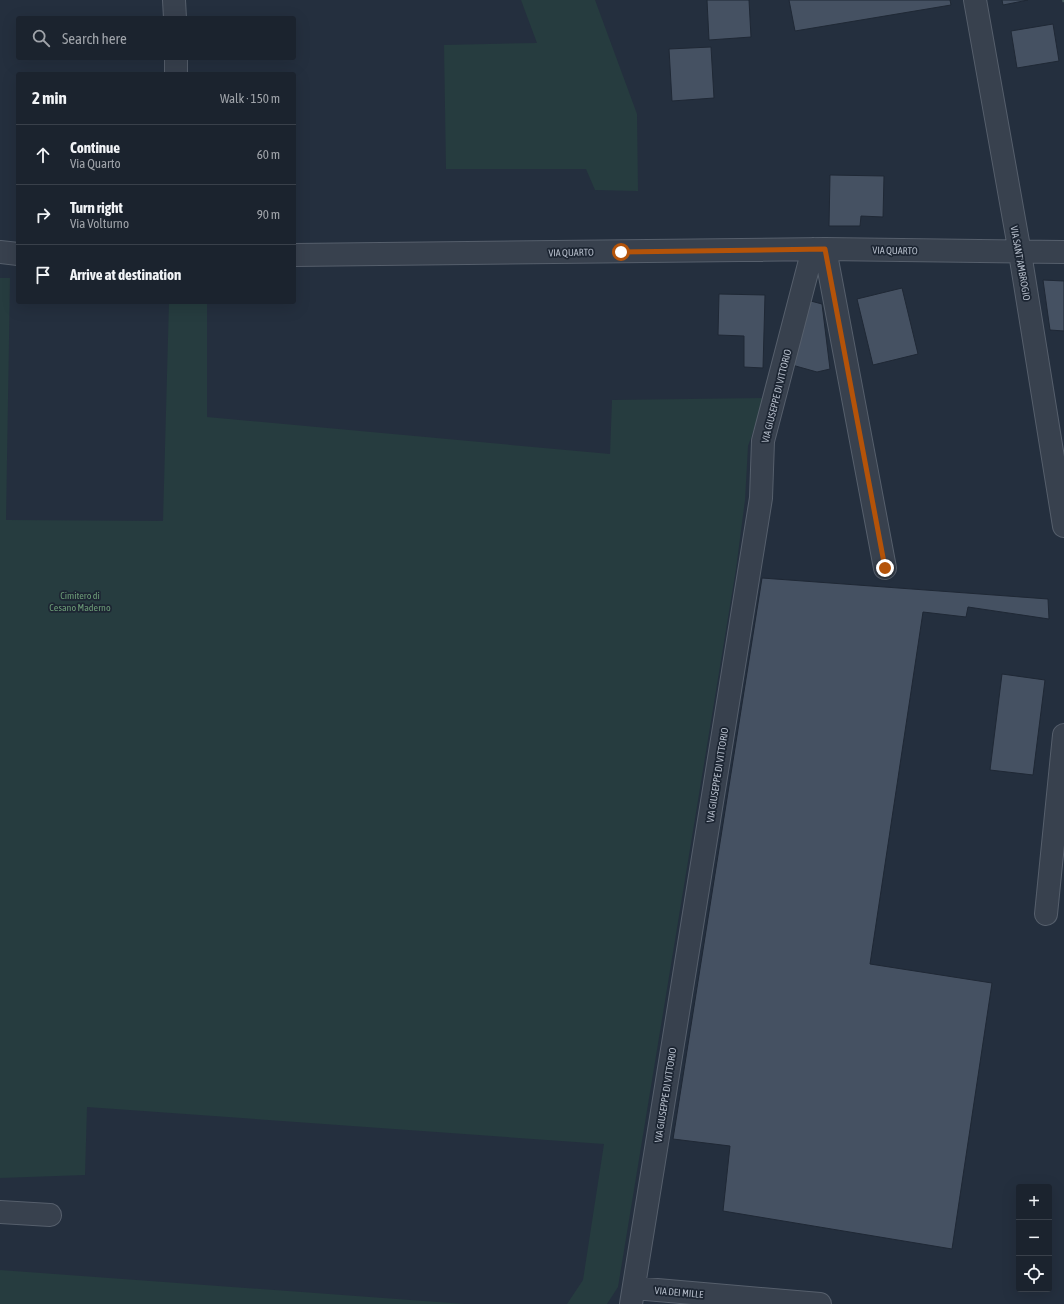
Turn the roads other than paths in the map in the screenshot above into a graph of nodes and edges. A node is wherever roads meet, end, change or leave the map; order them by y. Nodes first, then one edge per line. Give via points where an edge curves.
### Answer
1 (174, 0) edge
2 (975, 0) edge
3 (175, 16) edge
4 (176, 60) edge
5 (176, 72) edge
6 (819, 249) junction
7 (0, 252) edge
8 (1064, 252) edge
9 (1020, 253) junction
10 (16, 254) edge
11 (296, 255) edge
12 (1064, 526) edge
13 (885, 568) dead end
14 (1064, 735) edge
15 (1046, 914) dead end
16 (0, 1212) edge
17 (50, 1215) dead end
18 (632, 1296) edge
19 (730, 1300) edge
20 (820, 1304) edge

1 - 3 street
2 - 9 street, VIA SANT'AMBROGIO
4 - 5 street
6 - 9 street, VIA QUARTO
6 - 11 street, VIA QUARTO
6 - 13 street
6 - 18 street, VIA GIUSEPPE DI VITTORIO via 763,441 761,498
7 - 10 street
8 - 9 street, VIA QUARTO
9 - 12 street, VIA SANT'AMBROGIO
14 - 15 street
16 - 17 street
18 - 19 street, VIA DEI MILLE
19 - 20 street, VIA DEI MILLE

